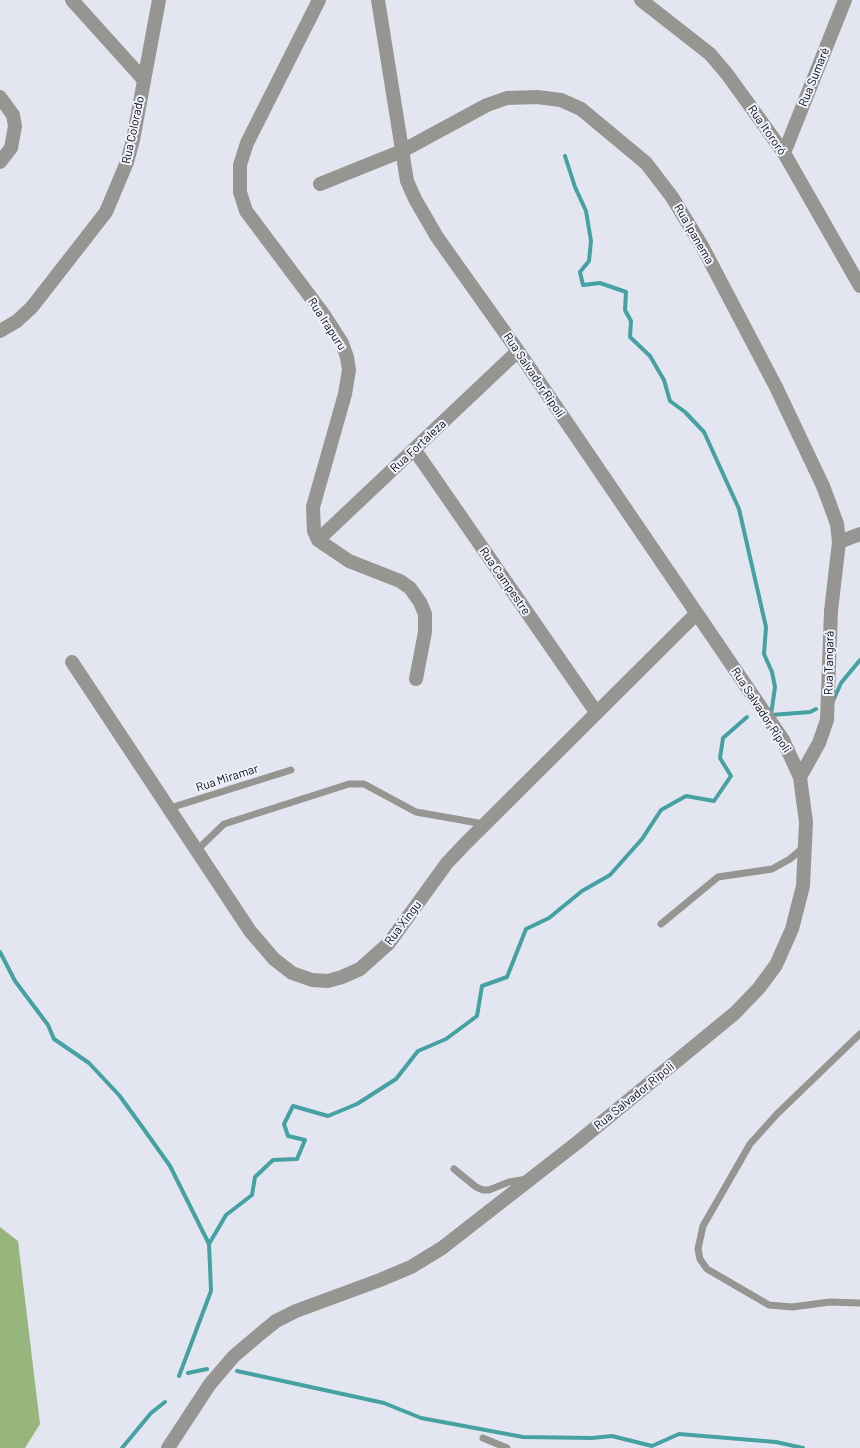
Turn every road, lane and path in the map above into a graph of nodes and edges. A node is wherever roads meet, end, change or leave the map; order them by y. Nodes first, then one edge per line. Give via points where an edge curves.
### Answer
1 (72, 0) edge
2 (159, 0) edge
3 (318, 0) edge
4 (378, 0) edge
5 (641, 0) edge
6 (845, 0) edge
7 (144, 80) junction
8 (0, 98) edge
9 (402, 151) junction
10 (784, 153) junction
11 (0, 162) edge
12 (320, 184) dead end
13 (860, 286) edge
14 (0, 332) edge
15 (518, 351) junction
16 (414, 449) junction
17 (860, 534) edge
18 (318, 540) junction
19 (839, 542) junction
20 (696, 614) junction
21 (72, 662) dead end
22 (416, 678) dead end
23 (596, 712) junction
24 (291, 770) dead end
25 (800, 777) junction
26 (170, 808) junction
27 (487, 824) junction
28 (806, 845) junction
29 (197, 850) junction
30 (660, 924) dead end
31 (860, 1034) edge
32 (454, 1169) dead end
33 (531, 1179) junction
34 (860, 1303) edge
35 (483, 1438) dead end
36 (168, 1448) edge
37 (506, 1448) edge

1 - 7 street, Rua Colorado
2 - 7 street
3 - 18 street, Rua Irapuru via 247,143 239,178 246,211 324,315 347,356 349,370 345,394 313,507 313,525
4 - 9 street, Rua Salvador Ripoli
5 - 10 street, Rua Itororó via 710,54
6 - 10 street, Rua Sumaré
7 - 14 street, Rua Colorado via 127,162 106,212 32,307
8 - 11 street via 12,115 15,126 11,148
9 - 12 street, Rua Ipanema
9 - 15 street, Rua Salvador Ripoli via 408,181 424,216
9 - 19 street, Rua Ipanema via 487,106 508,98 537,97 562,100 581,109 646,163 672,197 702,246 771,378 823,486 837,524
10 - 13 street, Rua Itororó
15 - 16 street, Rua Fortaleza
15 - 20 street, Rua Salvador Ripoli
16 - 18 street, Rua Fortaleza
16 - 23 street, Rua Campestre
17 - 19 street
18 - 22 street via 349,562 400,581 420,602 425,614 425,632
19 - 25 street, Rua Tangará via 831,611 827,720 819,743
20 - 23 street, Rua Xingu
20 - 25 street, Rua Salvador Ripoli via 783,740
21 - 26 street, Rua Xingu
23 - 27 street, Rua Xingu
24 - 26 lane, Rua Miramar
25 - 28 street, Rua Salvador Ripoli
26 - 29 street, Rua Xingu
27 - 29 lane via 416,812 364,784 349,784 224,824
27 - 29 street, Rua Xingu via 447,863 389,943 360,968 328,981 292,973 274,959 250,931
28 - 30 lane via 772,869 718,877
28 - 33 street, Rua Salvador Ripoli via 803,886 792,929 776,965 759,988 735,1013
31 - 34 lane via 750,1144 703,1226 698,1250 708,1269 769,1305 792,1307 830,1302
32 - 33 lane via 483,1190
33 - 36 street, Rua Salvador Ripoli via 442,1248 411,1267 276,1321 234,1356 210,1384
35 - 37 lane

